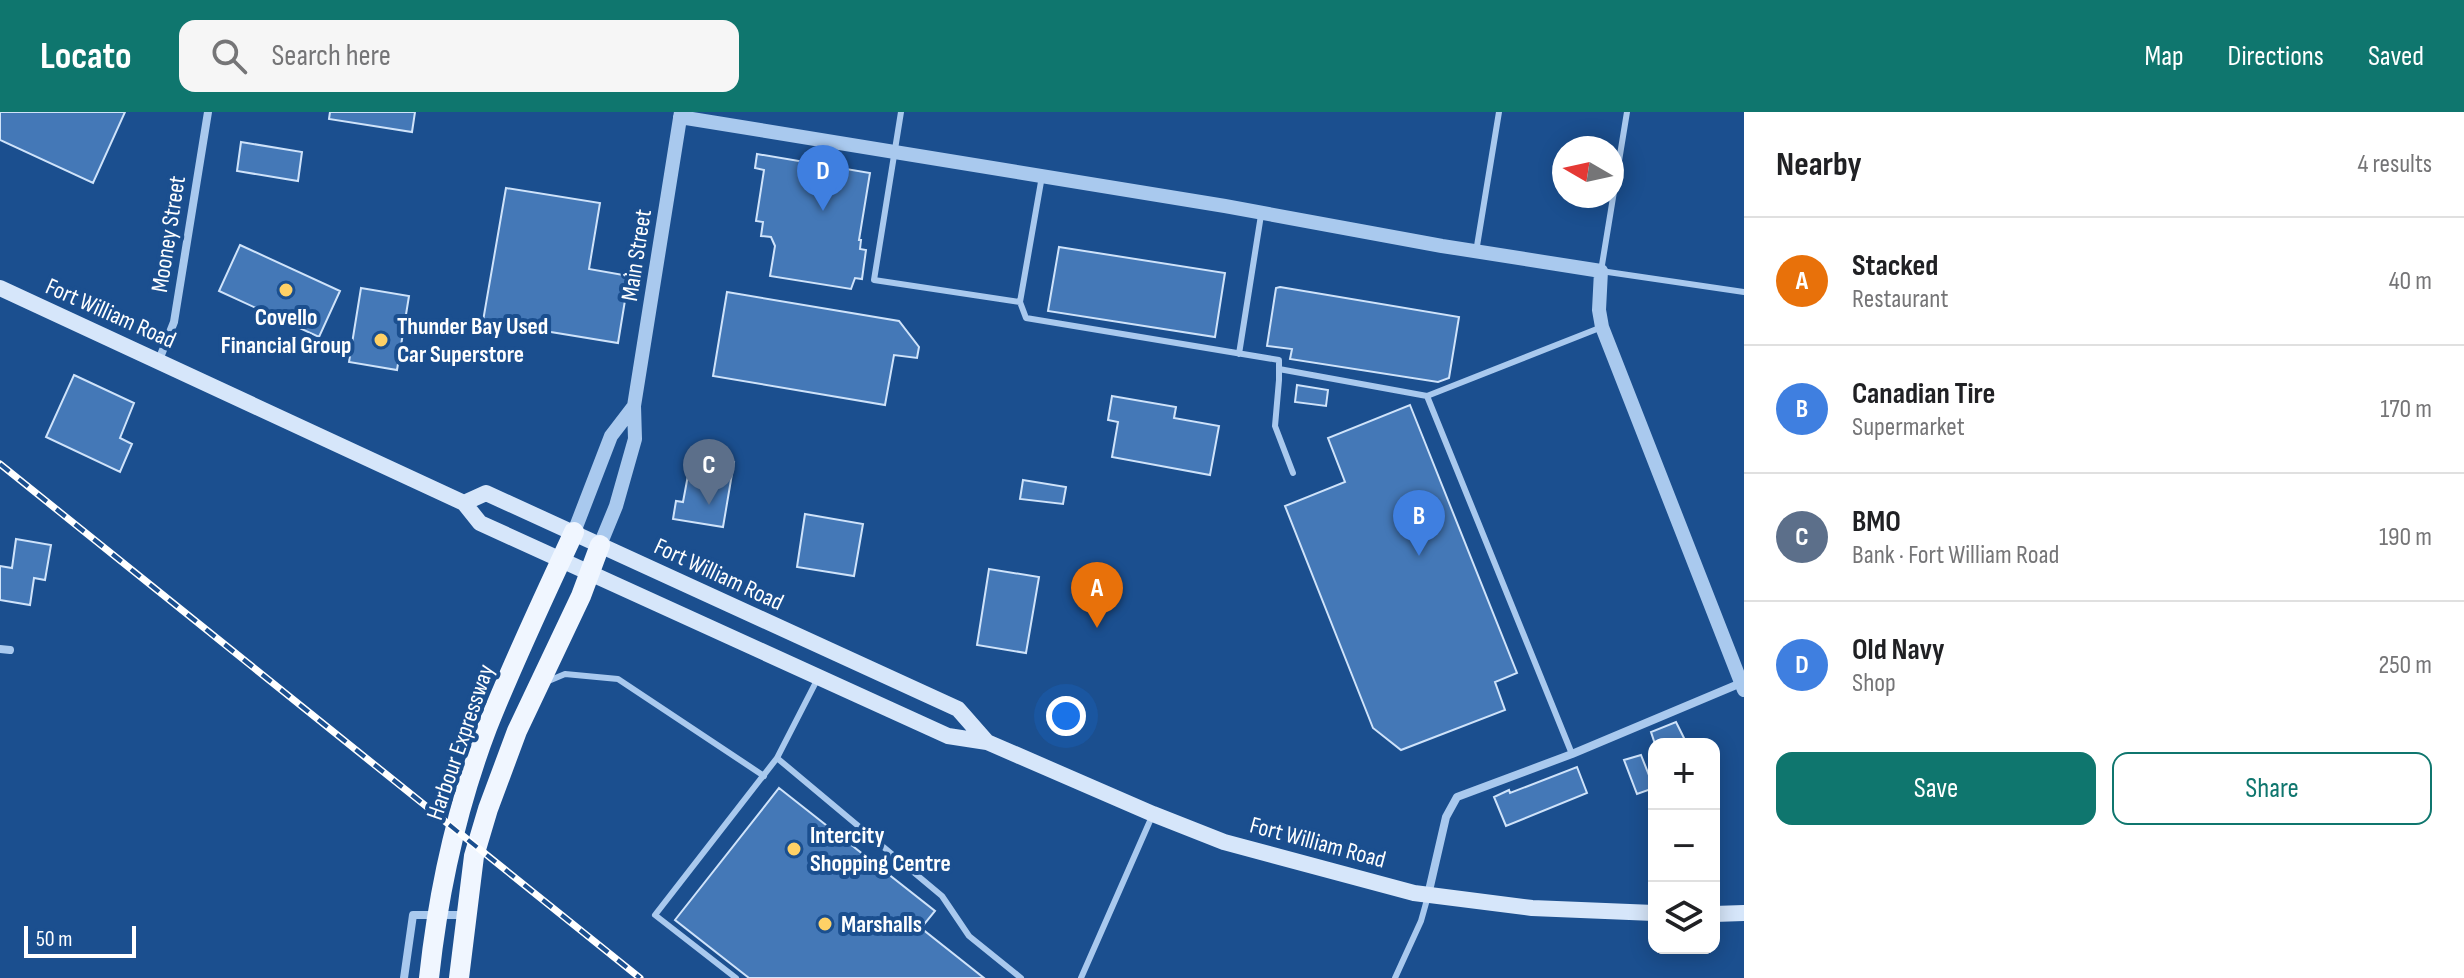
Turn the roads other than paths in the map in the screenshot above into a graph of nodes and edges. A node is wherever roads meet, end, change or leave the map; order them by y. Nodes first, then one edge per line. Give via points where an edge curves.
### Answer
1 (208, 112) edge
2 (901, 112) edge
3 (1499, 112) edge
4 (1627, 112) edge
5 (681, 115) edge
6 (894, 152) junction
7 (1042, 176) junction
8 (1261, 212) junction
9 (1476, 252) junction
10 (1601, 271) junction
11 (0, 288) edge
12 (1744, 292) edge
13 (1020, 302) junction
14 (1602, 327) junction
15 (1239, 354) junction
16 (159, 360) junction
17 (1279, 369) junction
18 (1427, 396) junction
19 (634, 406) junction
20 (1293, 473) dead end
21 (464, 503) junction
22 (574, 532) junction
23 (600, 545) junction
24 (561, 560) junction
25 (589, 574) junction
26 (818, 677) junction
27 (539, 686) junction
28 (1743, 687) edge
29 (987, 742) junction
30 (1572, 754) junction
31 (777, 758) junction
32 (764, 776) junction
33 (1153, 814) junction
34 (1428, 895) junction
35 (1648, 913) edge
36 (1744, 913) edge
37 (1720, 914) edge
38 (466, 915) junction
39 (438, 916) junction
40 (461, 955) junction
41 (404, 978) edge
42 (429, 978) edge
43 (459, 978) edge
44 (472, 978) edge
45 (736, 978) edge
46 (1021, 978) edge
47 (1081, 978) edge
48 (1395, 978) edge

1 - 16 street, Mooney Street via 174,322
2 - 6 lane
3 - 9 lane
4 - 10 lane
5 - 6 street
5 - 19 street, Main Street
6 - 7 street
6 - 13 lane via 874,280
7 - 8 street
7 - 13 lane
8 - 9 street
8 - 15 lane
9 - 10 street
10 - 12 lane
10 - 14 street
11 - 16 main road, Fort William Road
13 - 15 lane via 1026,318 1033,320
14 - 18 lane
14 - 28 street
15 - 17 lane via 1279,360
16 - 21 main road, Fort William Road
17 - 18 lane
17 - 20 lane via 1275,426
18 - 30 lane
19 - 22 street, Main Street via 611,436
19 - 23 street, Main Street via 635,439
21 - 22 main road, Fort William Road via 486,493
21 - 24 main road, Fort William Road via 480,523
22 - 23 main road, Fort William Road
22 - 24 main road, Harbour Expressway
23 - 25 main road, Harbour Expressway
23 - 29 main road, Fort William Road via 958,709
24 - 25 main road, Fort William Road
24 - 39 main road, Harbour Expressway via 487,729 456,829
25 - 26 main road, Fort William Road
25 - 27 main road, Harbour Expressway
26 - 29 main road, Fort William Road via 948,736
26 - 31 lane
27 - 32 lane via 565,674 618,679
27 - 38 main road, Harbour Expressway via 488,809 474,856
28 - 30 street
29 - 33 main road, Fort William Road
30 - 34 street via 1457,797 1446,817
31 - 32 lane
31 - 46 lane via 942,896 969,936
32 - 45 lane via 655,915
33 - 34 main road, Fort William Road via 1224,842
33 - 47 lane
34 - 35 main road, Fort William Road via 1532,908
34 - 48 lane
36 - 37 main road
38 - 39 street
38 - 40 main road, Harbour Expressway
39 - 41 street via 413,915
39 - 42 main road, Harbour Expressway
40 - 43 main road, Harbour Expressway
40 - 44 main road

